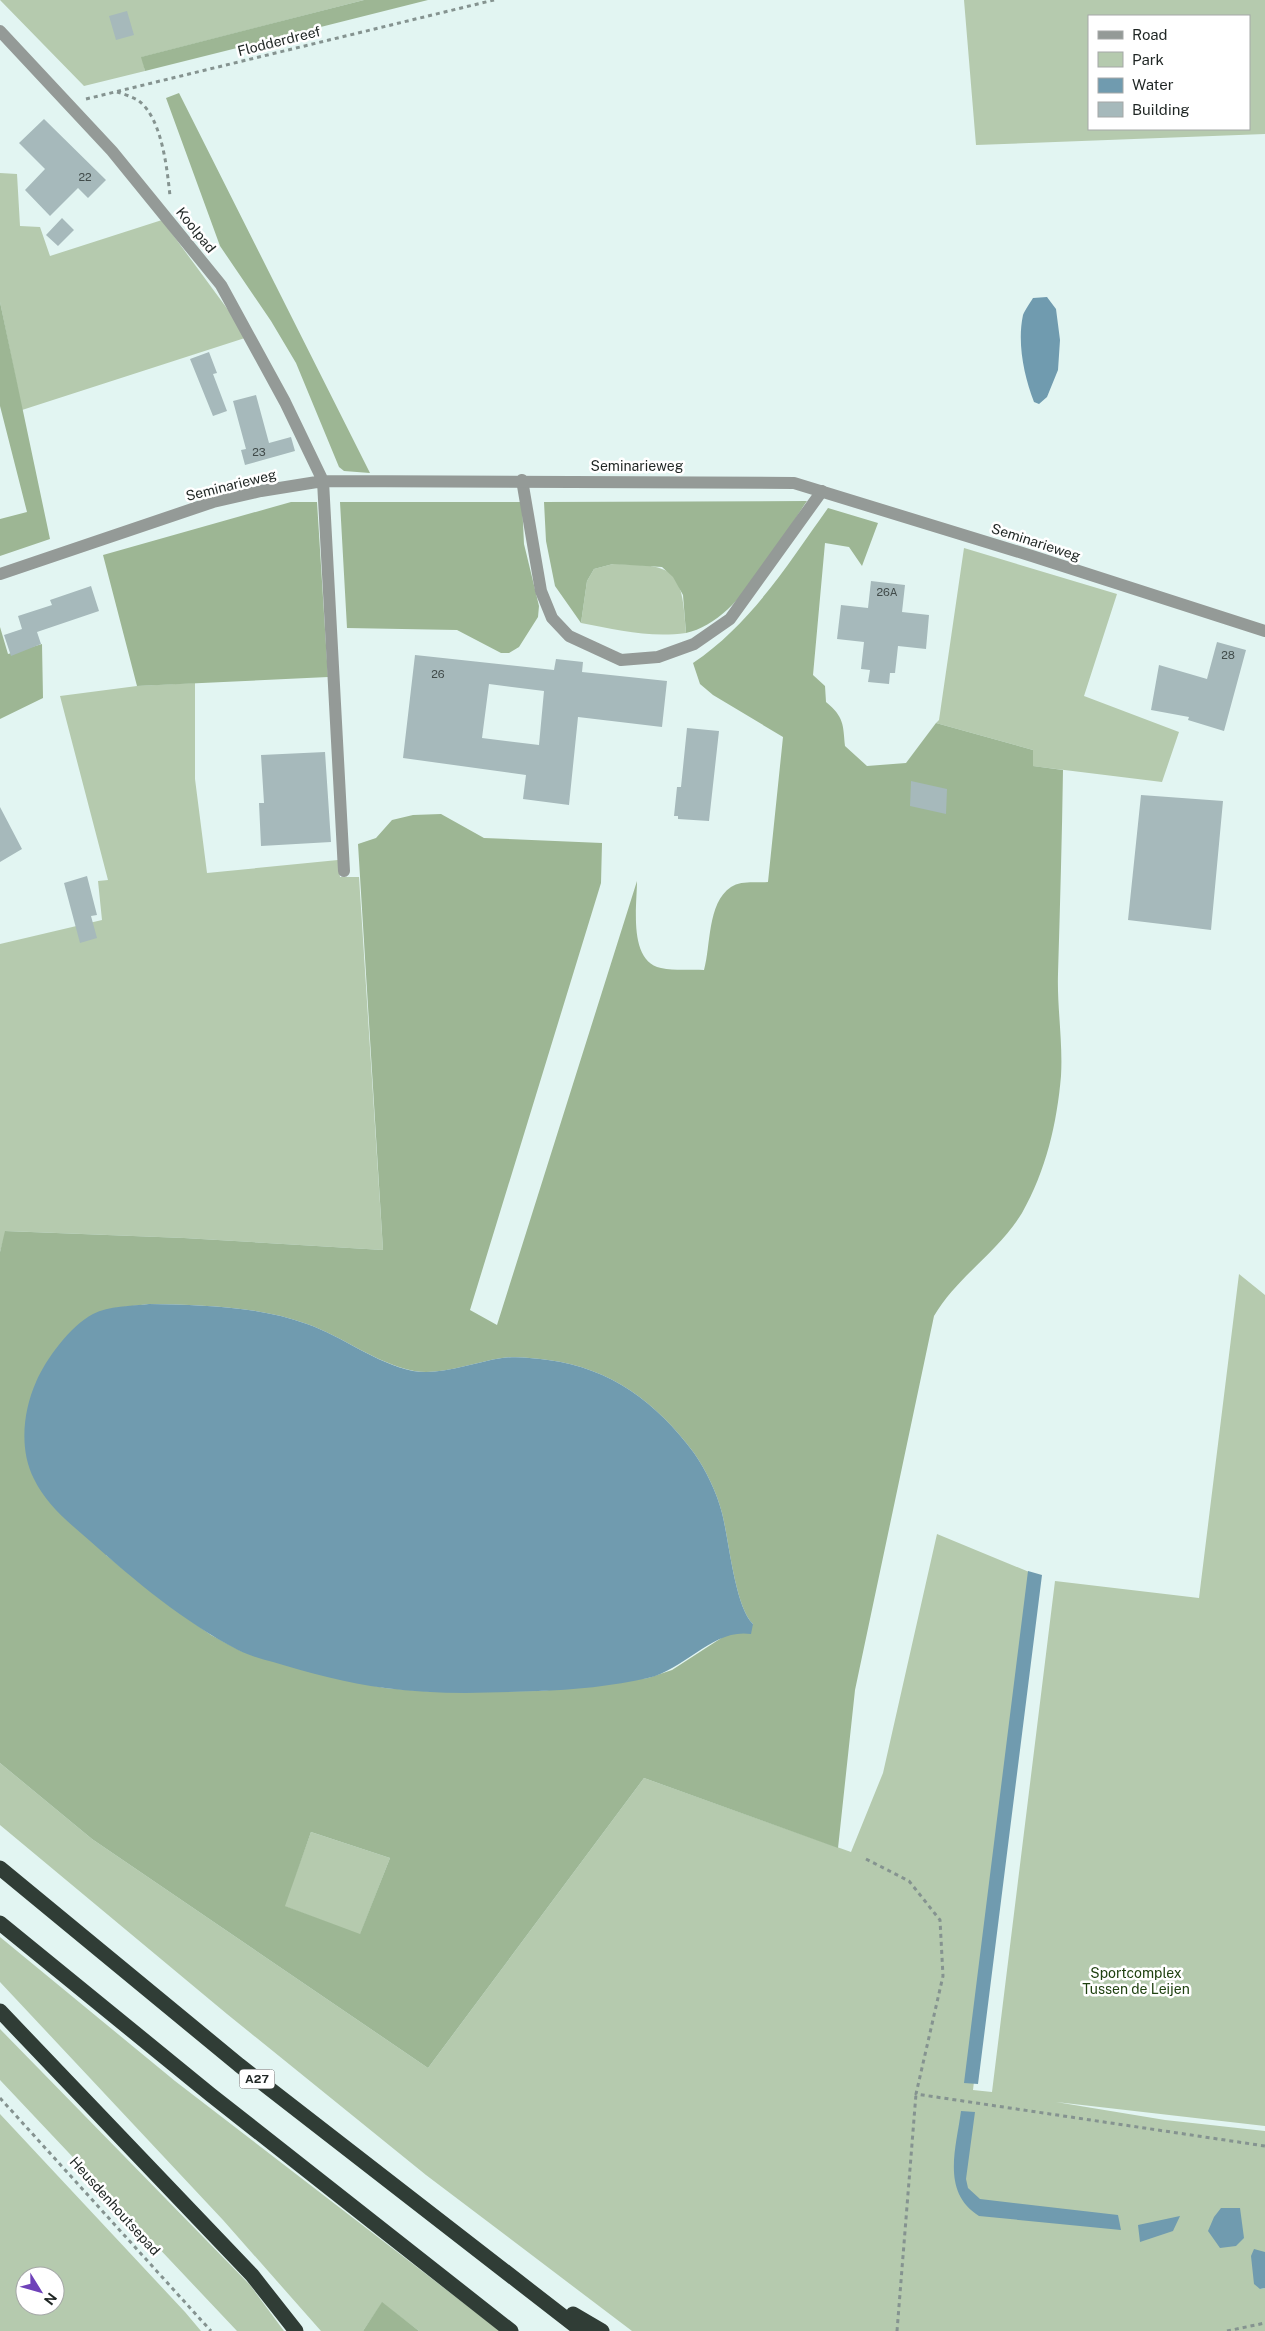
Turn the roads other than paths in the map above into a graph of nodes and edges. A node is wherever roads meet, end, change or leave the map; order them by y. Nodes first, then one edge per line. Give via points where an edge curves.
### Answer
1 (0, 31) edge
2 (522, 480) junction
3 (323, 481) junction
4 (822, 491) junction
5 (0, 574) edge
6 (1265, 631) edge
7 (344, 870) dead end
8 (0, 1868) edge
9 (0, 1923) edge
10 (0, 2011) edge
11 (520, 2284) junction
12 (296, 2331) edge
13 (511, 2331) edge
14 (582, 2331) edge
15 (602, 2331) edge

1 - 3 street, Koolpad via 112,151 221,285 285,402
2 - 3 street, Seminarieweg
2 - 4 street, Seminarieweg via 794,484
2 - 4 street via 541,591 552,618 569,636 621,660 658,657 694,644 730,619
3 - 5 street, Seminarieweg via 213,502
3 - 7 street
4 - 6 street, Seminarieweg
8 - 11 highway, A27 via 239,2065
9 - 13 highway via 211,2095
10 - 12 highway via 252,2275
11 - 14 highway, A27
11 - 15 highway, A27

